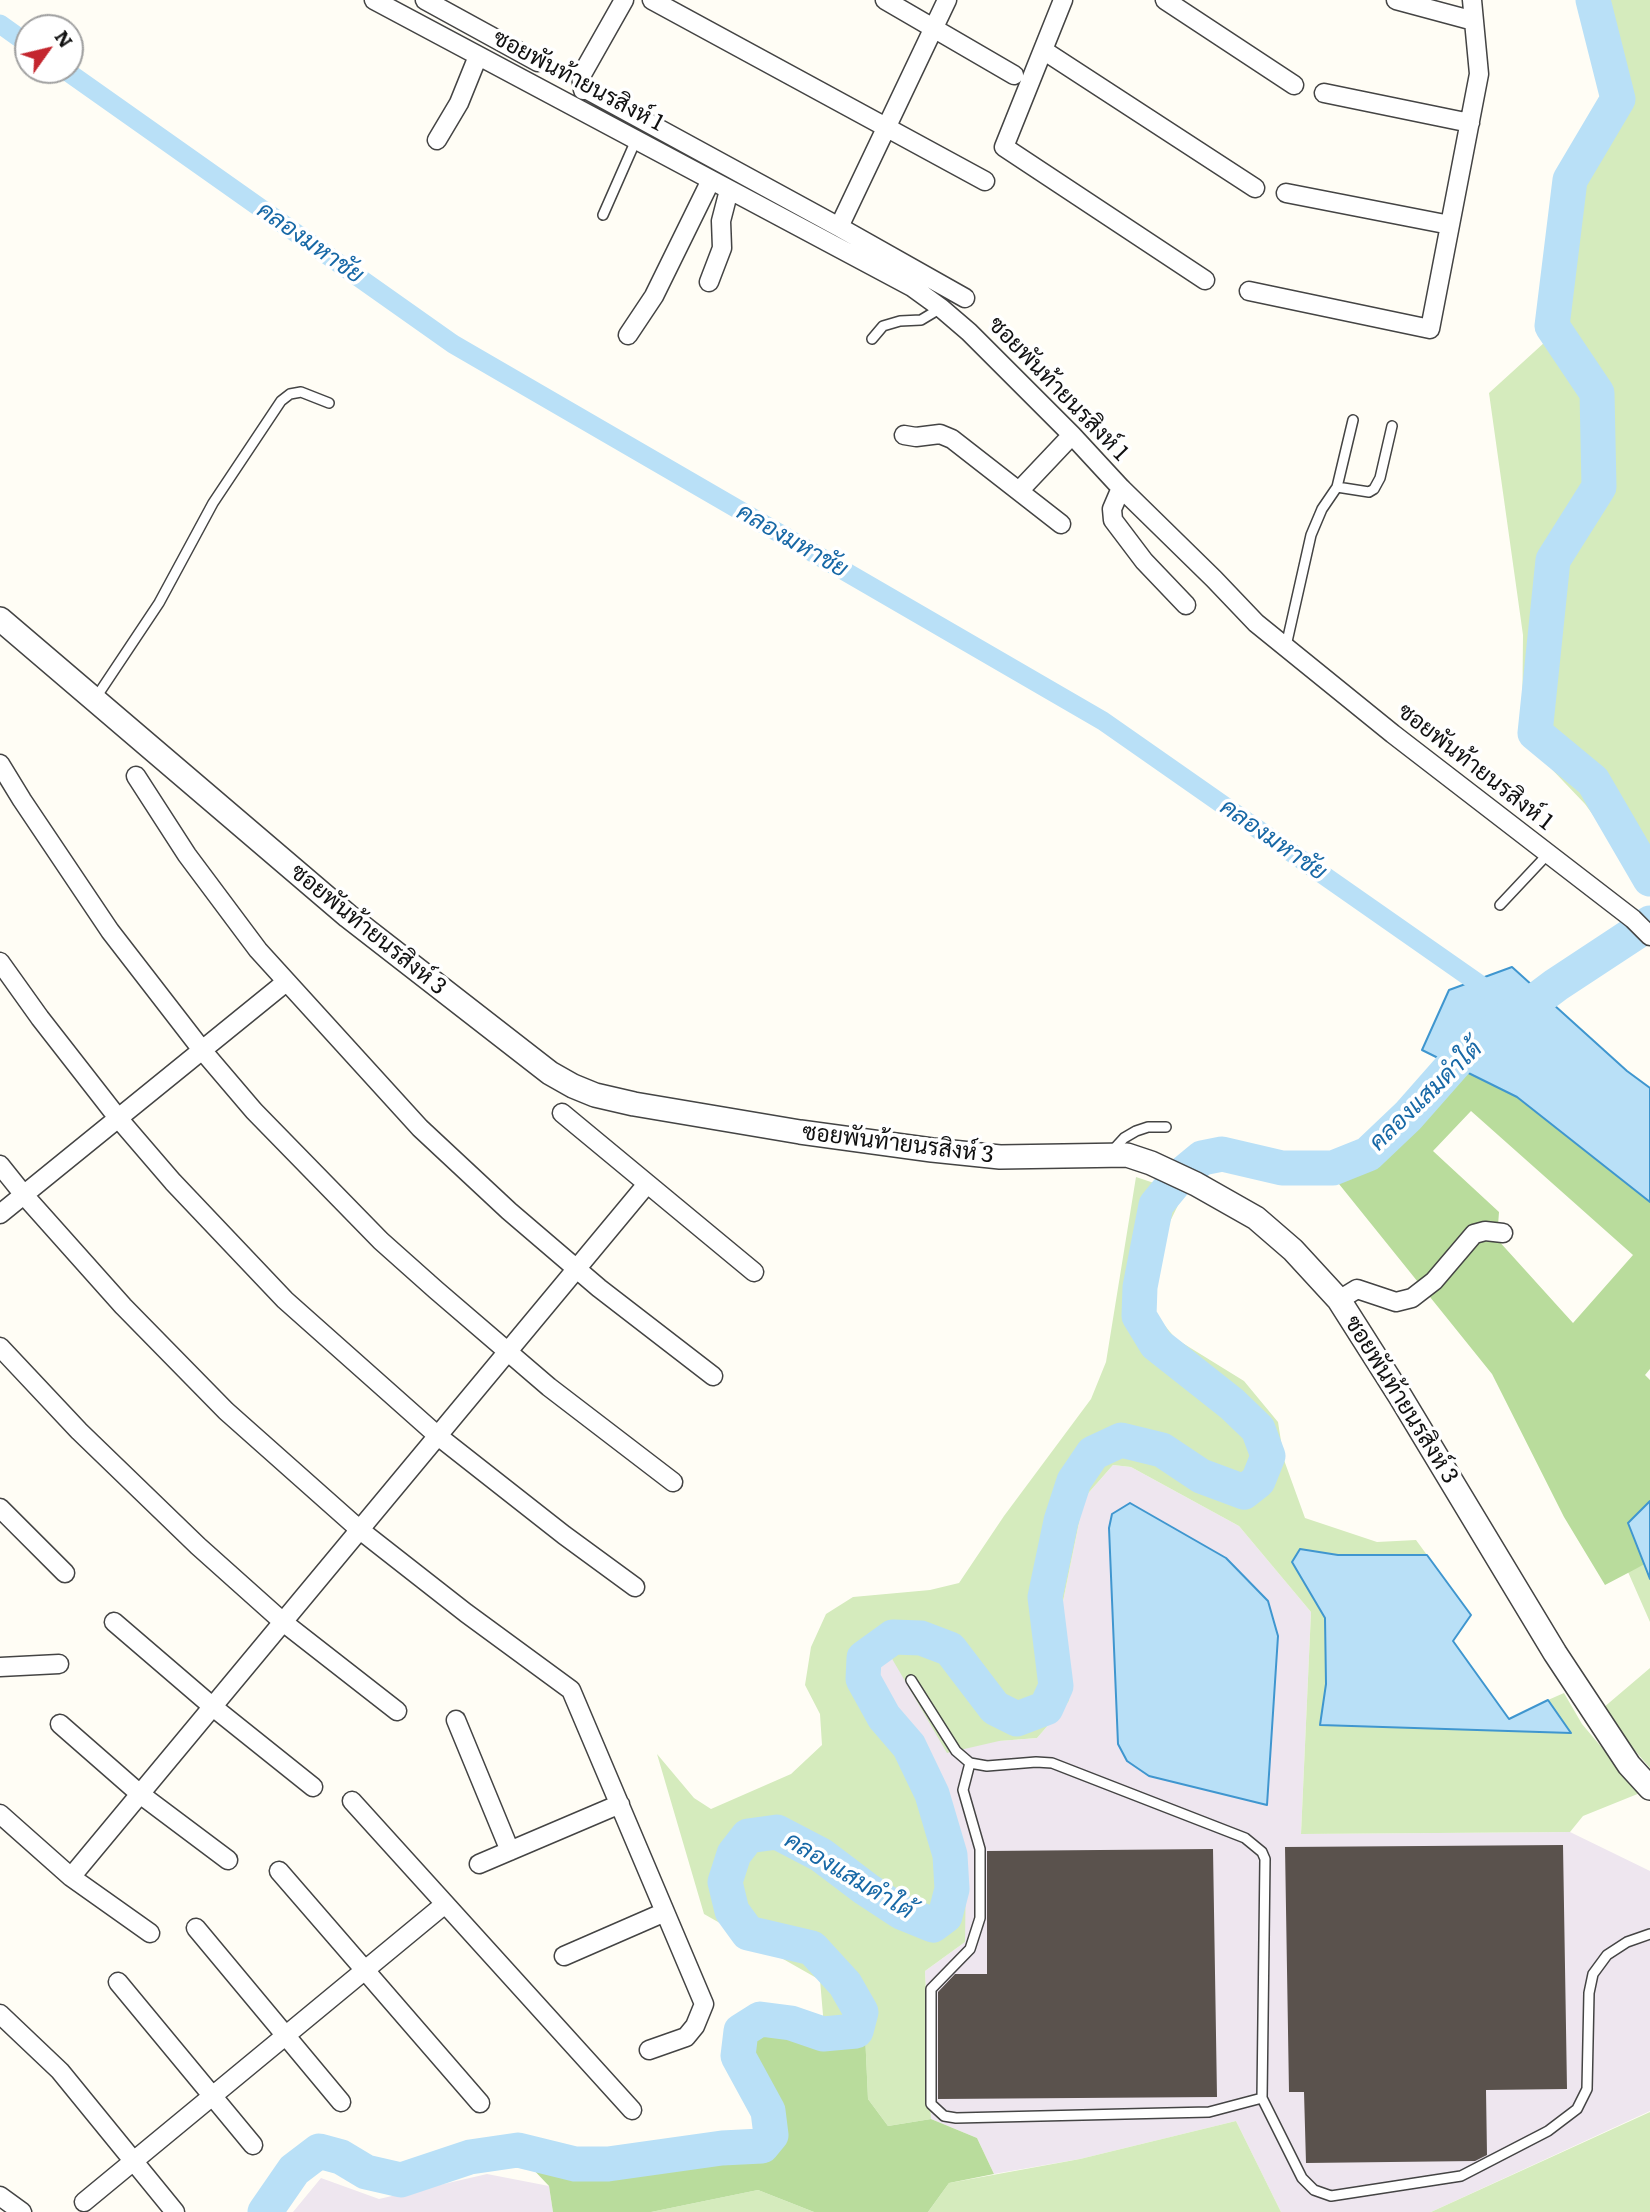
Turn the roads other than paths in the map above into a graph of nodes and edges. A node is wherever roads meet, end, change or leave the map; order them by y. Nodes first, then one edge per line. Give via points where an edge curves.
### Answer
1 (374, 0) edge
2 (425, 0) edge
3 (624, 0) edge
4 (652, 0) edge
5 (885, 0) edge
6 (947, 0) edge
7 (1063, 0) edge
8 (1165, 0) edge
9 (1396, 0) edge
10 (1472, 0) edge
11 (1474, 21) junction
12 (934, 28) junction
13 (1043, 50) junction
14 (478, 56) junction
15 (538, 62) dead end
16 (1014, 75) dead end
17 (1294, 85) dead end
18 (1324, 93) dead end
19 (1470, 123) junction
20 (887, 127) junction
21 (437, 140) dead end
22 (636, 140) junction
23 (711, 180) junction
24 (985, 181) dead end
25 (1255, 188) dead end
26 (729, 190) junction
27 (1286, 193) dead end
28 (603, 215) dead end
29 (1450, 225) junction
30 (839, 227) junction
31 (1205, 280) dead end
32 (709, 282) dead end
33 (1249, 291) dead end
34 (965, 298) dead end
35 (941, 307) junction
36 (628, 335) dead end
37 (872, 339) dead end
38 (329, 403) dead end
39 (1353, 420) dead end
40 (1392, 426) dead end
41 (904, 435) dead end
42 (1072, 435) junction
43 (1337, 487) junction
44 (1121, 488) junction
45 (1019, 491) junction
46 (1061, 524) dead end
47 (1186, 606) dead end
48 (0, 619) edge
49 (1286, 646) junction
50 (94, 700) junction
51 (0, 764) edge
52 (136, 776) dead end
53 (1547, 855) junction
54 (1500, 905) dead end
55 (1650, 936) edge
56 (0, 962) edge
57 (286, 982) junction
58 (202, 1050) junction
59 (562, 1113) dead end
60 (118, 1118) junction
61 (1166, 1127) dead end
62 (1110, 1154) junction
63 (0, 1165) edge
64 (647, 1184) junction
65 (24, 1195) junction
66 (0, 1214) edge
67 (1503, 1233) dead end
68 (577, 1269) junction
69 (754, 1272) dead end
70 (1339, 1300) junction
71 (0, 1347) edge
72 (508, 1352) junction
73 (713, 1376) dead end
74 (438, 1436) junction
75 (673, 1482) dead end
76 (0, 1508) edge
77 (360, 1530) junction
78 (65, 1573) dead end
79 (635, 1587) dead end
80 (114, 1622) dead end
81 (283, 1622) junction
82 (59, 1664) dead end
83 (0, 1667) edge
84 (911, 1679) dead end
85 (213, 1707) junction
86 (397, 1711) dead end
87 (456, 1720) dead end
88 (60, 1724) dead end
89 (970, 1763) junction
90 (313, 1787) dead end
91 (1650, 1788) edge
92 (140, 1794) junction
93 (352, 1801) dead end
94 (620, 1804) junction
95 (0, 1814) edge
96 (510, 1851) junction
97 (228, 1860) dead end
98 (478, 1864) dead end
99 (279, 1871) dead end
100 (71, 1877) junction
101 (445, 1904) junction
102 (665, 1912) junction
103 (196, 1927) dead end
104 (150, 1933) dead end
105 (1650, 1934) edge
106 (564, 1956) dead end
107 (365, 1970) junction
108 (118, 1982) dead end
109 (0, 2014) edge
110 (286, 2036) junction
111 (649, 2050) dead end
112 (212, 2096) junction
113 (1262, 2098) junction
114 (341, 2102) dead end
115 (480, 2103) dead end
116 (632, 2110) dead end
117 (253, 2145) dead end
118 (134, 2161) junction
119 (0, 2196) edge
120 (84, 2202) dead end
121 (22, 2212) edge
122 (175, 2212) edge

1 - 14 street, ซอยพันท้ายนรสิงห์ 1
2 - 15 street
3 - 30 street via 581,76 583,90
4 - 20 street
5 - 12 street
6 - 12 street
7 - 13 street
8 - 17 street
9 - 11 street
10 - 11 street
11 - 19 street via 1479,74
12 - 16 street
12 - 20 street
13 - 25 street
13 - 31 street via 1004,147
14 - 21 street via 459,103
14 - 22 street, ซอยพันท้ายนรสิงห์ 1
18 - 19 street
19 - 29 street
20 - 24 street
20 - 30 street
22 - 23 street, ซอยพันท้ายนรสิงห์ 1
22 - 28 lane
23 - 26 street, ซอยพันท้ายนรสิงห์ 1
23 - 36 street via 654,296
26 - 32 street via 721,221 722,248
26 - 35 street, ซอยพันท้ายนรสิงห์ 1
27 - 29 street
29 - 33 street via 1430,329
30 - 34 street
35 - 37 lane via 921,320 883,326
35 - 42 street, ซอยพันท้ายนรสิงห์ 1
38 - 50 lane via 301,392 281,401 213,503 159,603
39 - 43 lane
40 - 43 lane via 1374,489
41 - 45 street via 940,434 952,439
42 - 44 street, ซอยพันท้ายนรสิงห์ 1
42 - 45 street
43 - 49 lane via 1311,534
44 - 47 street via 1112,509 1113,520
44 - 49 street, ซอยพันท้ายนรสิงห์ 1 via 1256,623
45 - 46 street
48 - 50 street, ซอยพันท้ายนรสิงห์ 3
49 - 53 street, ซอยพันท้ายนรสิงห์ 1
50 - 62 street, ซอยพันท้ายนรสิงห์ 3 via 348,916 573,1086 634,1104 932,1150 1000,1157
51 - 58 street via 110,931
52 - 57 street via 187,855
53 - 54 lane
53 - 55 street, ซอยพันท้ายนรสิงห์ 1
56 - 60 street
57 - 58 street
57 - 68 street via 420,1128
58 - 60 street
58 - 72 street via 254,1111 381,1241
59 - 64 street
60 - 65 street
60 - 74 street via 285,1300
61 - 62 lane via 1136,1131
62 - 70 street, ซอยพันท้ายนรสิงห์ 3 via 1151,1163 1230,1201 1293,1250
63 - 65 street
64 - 68 street
64 - 69 street
65 - 66 street
65 - 77 street via 122,1306 226,1411
67 - 70 street via 1474,1234 1434,1281 1412,1298 1396,1302 1357,1289
68 - 72 street
68 - 73 street
70 - 91 street, ซอยพันท้ายนรสิงห์ 3 via 1555,1653 1629,1765
71 - 81 street via 146,1497
72 - 74 street
72 - 75 street
74 - 77 street
74 - 79 street
76 - 78 street
77 - 81 street
77 - 94 street via 571,1690
80 - 85 street
81 - 85 street
81 - 86 street
82 - 83 street
84 - 89 lane via 956,1751
85 - 90 street
85 - 92 street
87 - 96 street
88 - 92 street
89 - 113 lane via 1052,1763 1245,1838 1262,1852
89 - 113 lane via 963,1790 980,1849 981,1918 970,1949 932,1989 931,2104 944,2116 969,2118 1209,2112
92 - 97 street
92 - 100 street
93 - 101 street
94 - 96 street
94 - 102 street
95 - 100 street
96 - 98 street
99 - 107 street
100 - 104 street
101 - 107 street
101 - 116 street
102 - 106 street
102 - 111 street via 704,2004 686,2037
103 - 110 street
105 - 113 lane via 1606,1955 1593,1974 1587,2089 1577,2109 1548,2131 1461,2176 1331,2196 1314,2190 1302,2178
107 - 110 street
107 - 115 street
108 - 112 street
109 - 118 street via 60,2071
110 - 112 street
110 - 114 street
112 - 117 street
112 - 118 street
118 - 120 street
118 - 122 street
119 - 121 street

